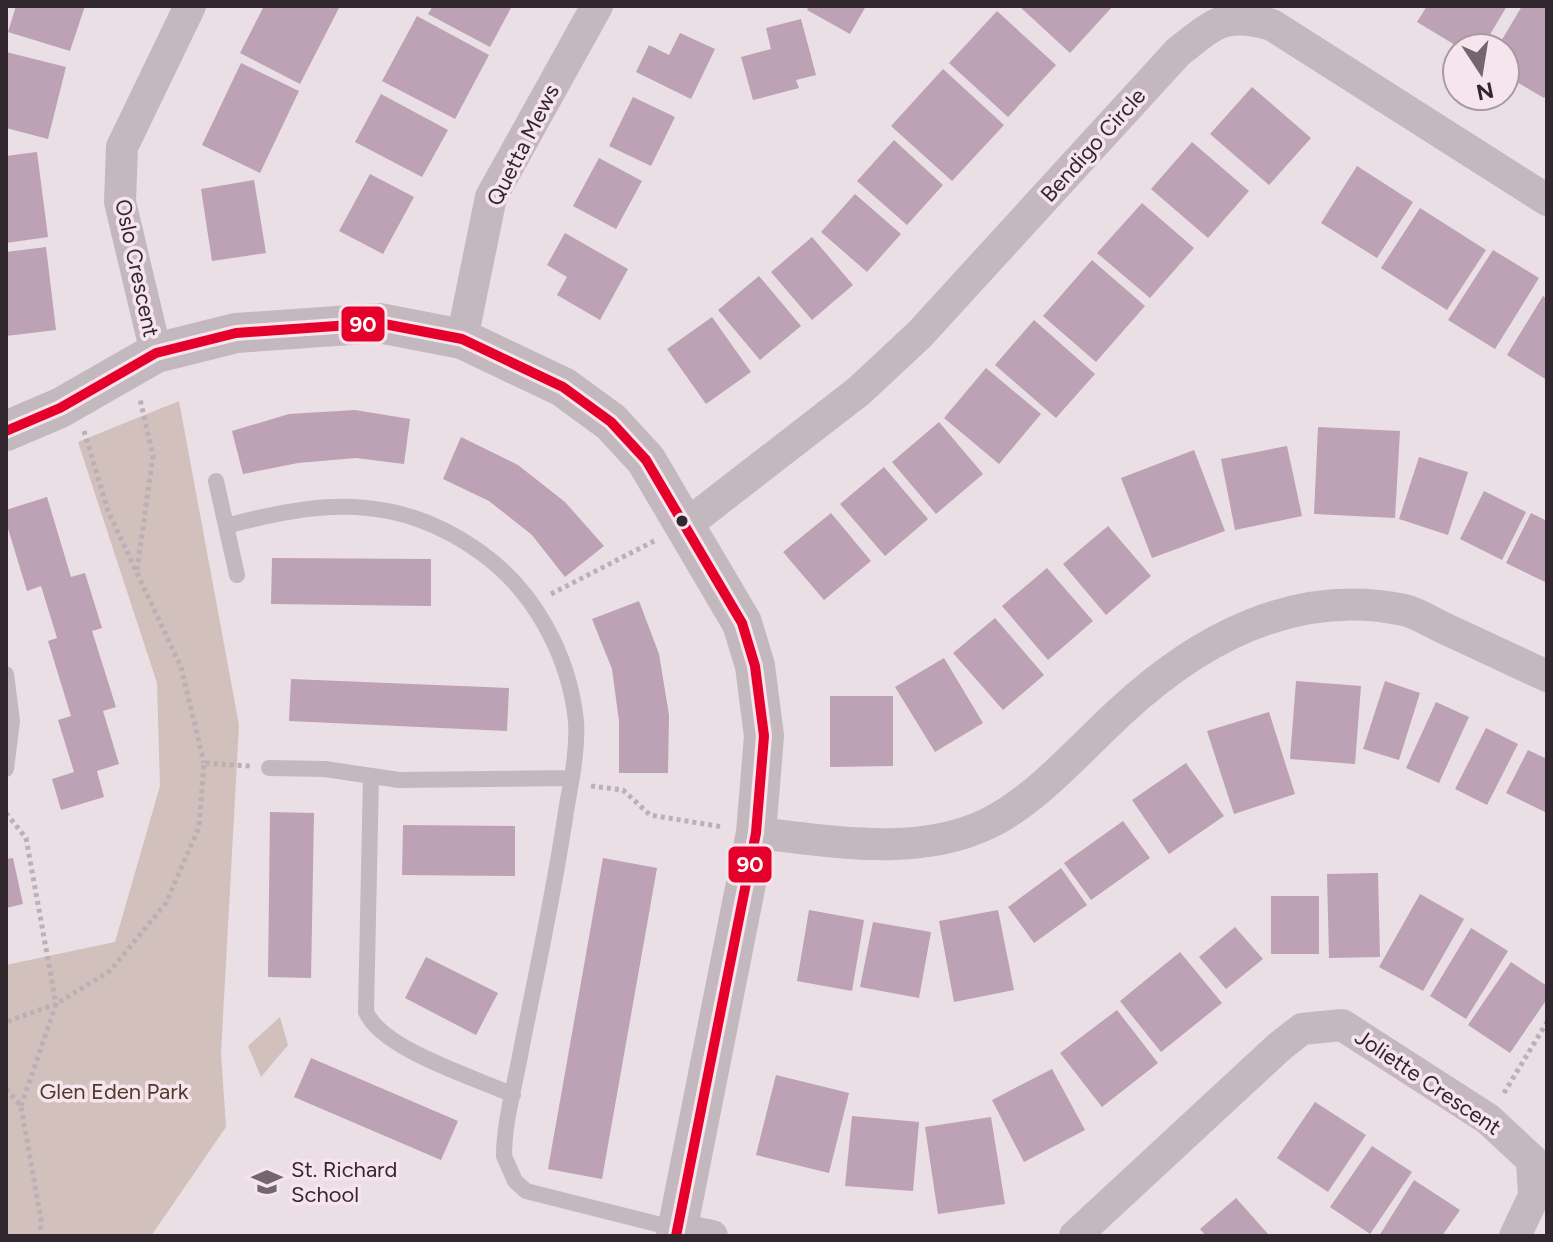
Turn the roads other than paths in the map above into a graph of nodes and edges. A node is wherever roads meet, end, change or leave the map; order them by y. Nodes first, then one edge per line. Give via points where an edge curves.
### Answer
1 (190, 6) edge
2 (597, 6) edge
3 (1547, 200) edge
4 (462, 339) junction
5 (156, 353) junction
6 (6, 431) edge
7 (216, 481) dead end
8 (686, 525) junction
9 (226, 526) junction
10 (237, 575) dead end
11 (6, 674) edge
12 (1547, 676) edge
13 (269, 768) road end
14 (6, 769) edge
15 (371, 776) junction
16 (571, 781) junction
17 (756, 833) junction
18 (513, 1095) junction
19 (688, 1234) edge
20 (1075, 1236) edge
21 (1515, 1236) edge

1 - 5 street, Oslo Crescent via 122,147 120,202
2 - 4 street, Quetta Mews via 491,197
3 - 8 street, Bendigo Circle via 1272,25 1243,17 1217,22 1178,52 920,334 859,391
4 - 5 street via 379,323 236,333
4 - 8 street via 563,387 611,422 646,460
5 - 6 street via 75,400
7 - 9 lane
8 - 17 street via 742,623 755,666 764,736
9 - 10 lane
9 - 16 lane via 322,506 359,506 399,512 461,538 504,570 533,605 565,669 576,733
11 - 14 lane via 12,706
12 - 17 street via 1405,610 1336,605 1274,613 1208,644 1144,689 1041,786 990,823 938,838 876,846
13 - 15 lane
15 - 16 lane
15 - 18 lane via 364,991 371,1024 392,1041
16 - 18 lane
17 - 19 street
18 - 19 lane via 504,1156 526,1191
20 - 21 street, Joliette Crescent via 1302,1029 1342,1025 1488,1119 1532,1160 1534,1196

